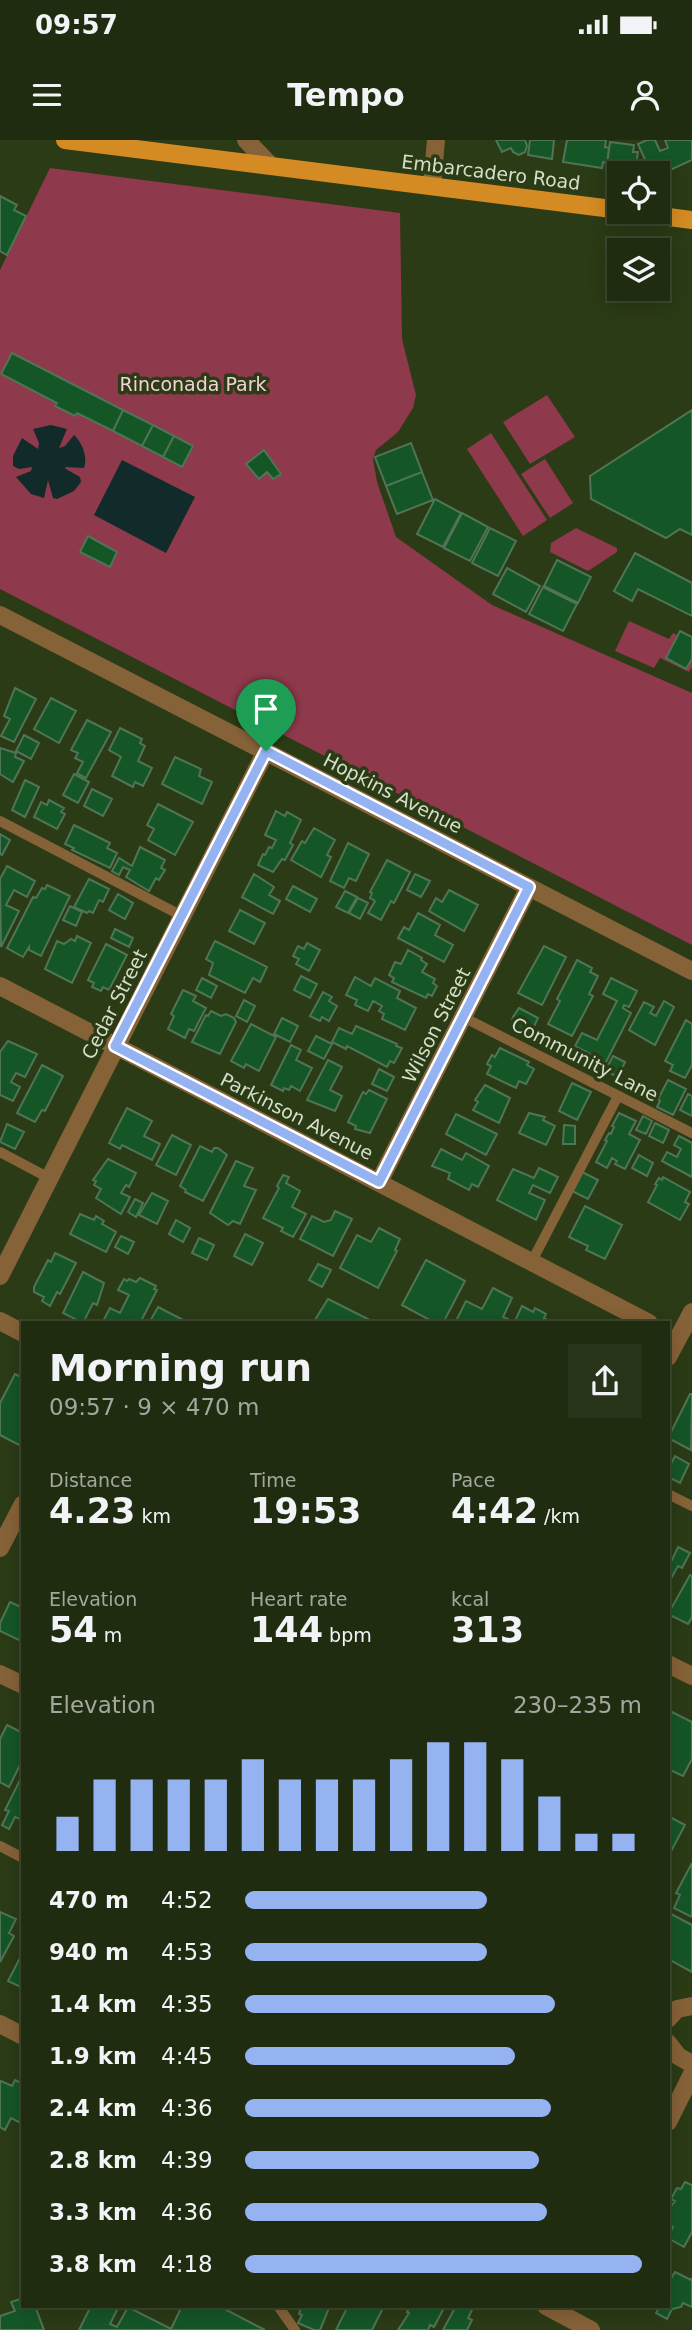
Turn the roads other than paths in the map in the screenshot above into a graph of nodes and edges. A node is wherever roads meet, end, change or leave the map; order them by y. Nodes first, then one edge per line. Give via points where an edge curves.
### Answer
1 (65, 140) edge
2 (246, 140) edge
3 (436, 140) edge
4 (164, 146) edge
5 (271, 166) junction
6 (432, 185) junction
7 (607, 208) edge
8 (670, 216) edge
9 (692, 219) edge
10 (2, 623) edge
11 (266, 751) junction
12 (0, 821) edge
13 (529, 887) junction
14 (182, 916) junction
15 (692, 971) edge
16 (0, 986) edge
17 (463, 1017) junction
18 (115, 1046) junction
19 (618, 1096) junction
20 (692, 1133) edge
21 (0, 1152) edge
22 (50, 1178) junction
23 (379, 1182) junction
24 (531, 1263) junction
25 (0, 1276) edge
26 (692, 1312) edge
27 (0, 1321) edge
28 (645, 1321) edge
29 (21, 1332) edge
30 (680, 1339) edge
31 (670, 1354) edge
32 (670, 1495) edge
33 (692, 1506) edge
34 (21, 1509) edge
35 (0, 1548) edge
36 (670, 1665) edge
37 (0, 1674) edge
38 (692, 1676) edge
39 (21, 1684) edge
40 (0, 1846) edge
41 (21, 1857) edge
42 (692, 2006) edge
43 (670, 2017) edge
44 (0, 2024) edge
45 (21, 2035) edge
46 (670, 2046) edge
47 (692, 2064) edge
48 (692, 2074) edge
49 (670, 2118) edge
50 (279, 2308) edge
51 (554, 2308) edge
52 (575, 2313) edge
53 (295, 2330) edge
54 (591, 2330) edge

1 - 4 main road, Embarcadero Road
2 - 5 street
3 - 6 street
4 - 5 main road, Embarcadero Road
5 - 6 main road, Embarcadero Road
6 - 7 main road, Embarcadero Road
8 - 9 main road
10 - 11 street, Hopkins Avenue
11 - 13 street, Hopkins Avenue
11 - 14 street, Cedar Street
12 - 14 lane
13 - 15 street, Hopkins Avenue
13 - 17 street, Wilson Street
14 - 18 street, Cedar Street
16 - 18 street, Parkinson Avenue
17 - 19 lane, Community Lane
17 - 23 street, Wilson Street
18 - 22 street, Cedar Street
18 - 23 street, Parkinson Avenue
19 - 20 lane, Community Lane
19 - 24 lane
21 - 22 lane
22 - 25 street, Cedar Street
23 - 24 street, Parkinson Avenue
24 - 28 street, Parkinson Avenue
26 - 30 street
27 - 29 street
30 - 31 street
32 - 33 lane
34 - 35 street
36 - 38 street
37 - 39 street
40 - 41 lane
42 - 43 street via 677,2009
44 - 45 street
46 - 47 street
48 - 49 street
50 - 53 lane
51 - 52 street
52 - 54 street

